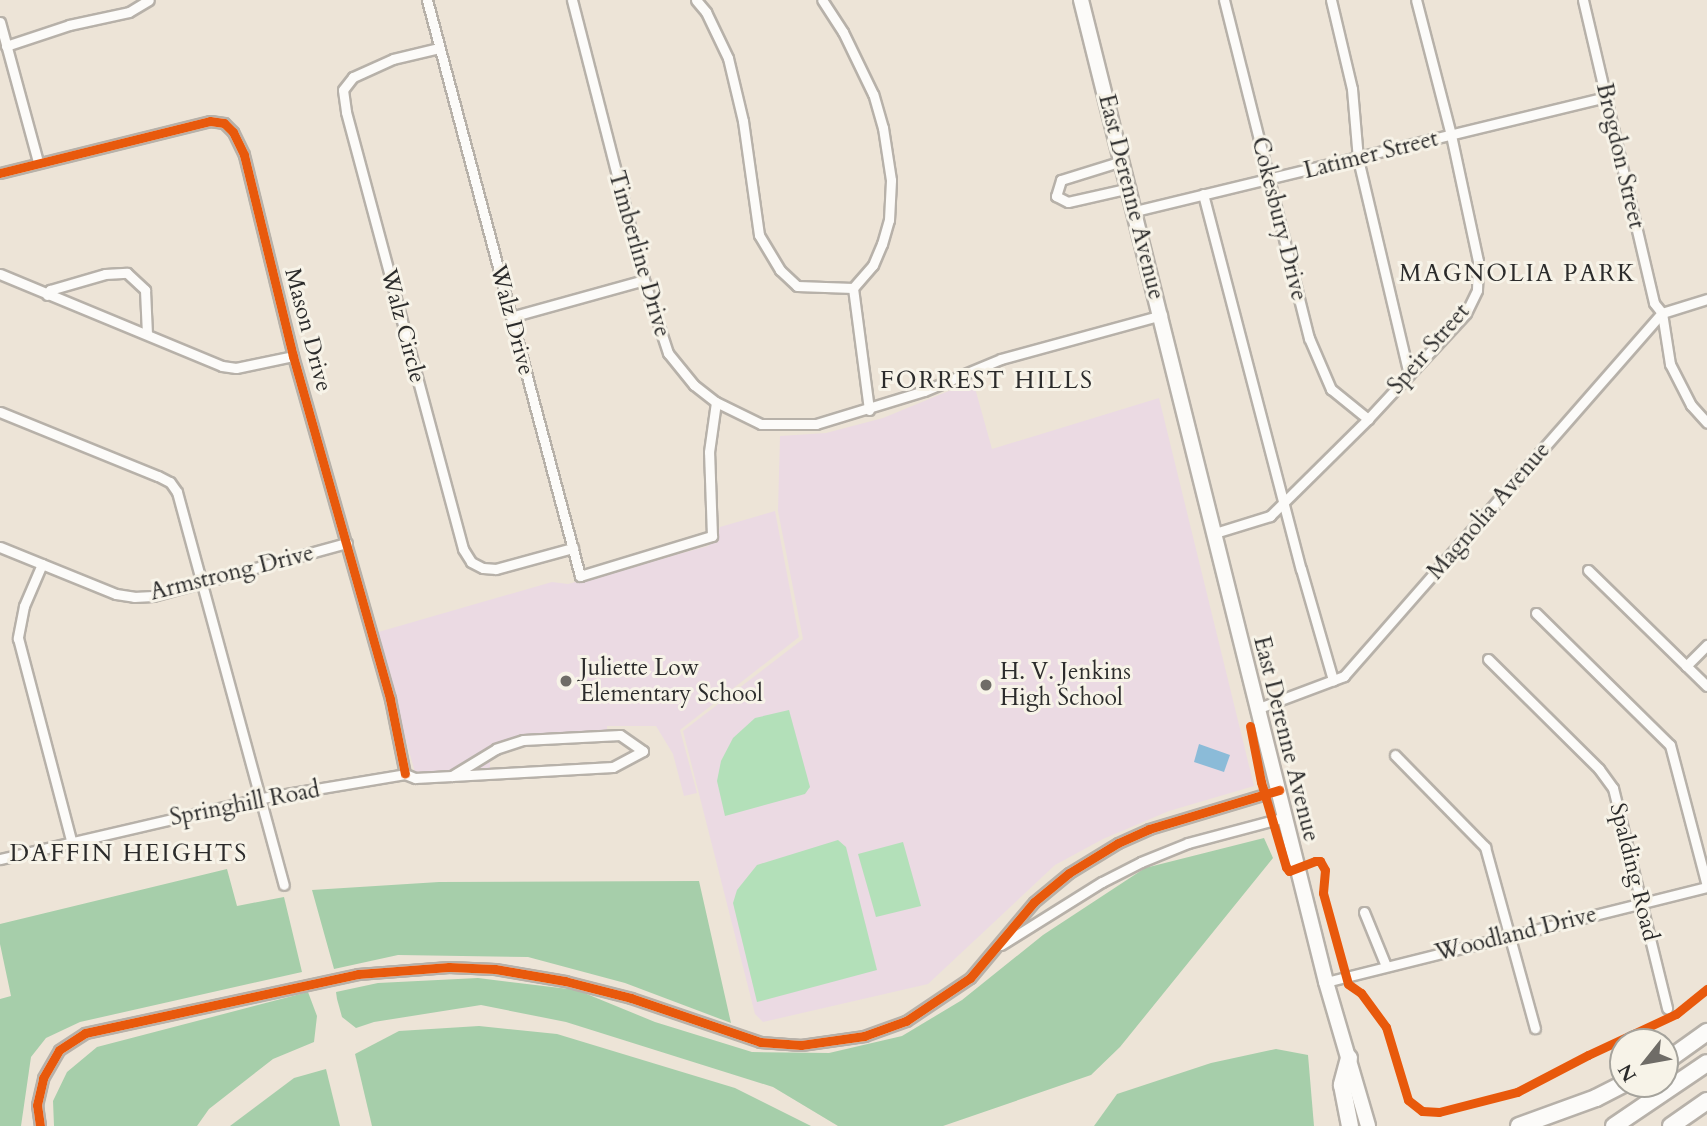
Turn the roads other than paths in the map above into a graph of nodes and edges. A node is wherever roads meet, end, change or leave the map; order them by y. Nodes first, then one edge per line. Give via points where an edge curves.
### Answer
1 (149, 0) edge
2 (427, 0) edge
3 (572, 0) edge
4 (695, 0) edge
5 (822, 0) edge
6 (1081, 0) edge
7 (1224, 0) edge
8 (1331, 0) edge
9 (1416, 0) edge
10 (1583, 0) edge
11 (0, 22) edge
12 (6, 46) junction
13 (439, 48) junction
14 (1607, 97) junction
15 (1451, 135) junction
16 (1358, 159) junction
17 (1122, 161) junction
18 (38, 162) junction
19 (0, 173) edge
20 (1268, 179) junction
21 (1130, 188) junction
22 (1203, 194) junction
23 (1135, 211) junction
24 (0, 274) edge
25 (644, 280) junction
26 (853, 288) junction
27 (47, 295) junction
28 (1707, 299) edge
29 (1662, 313) junction
30 (1162, 315) junction
31 (511, 317) junction
32 (147, 334) junction
33 (293, 356) junction
34 (1409, 374) junction
35 (716, 402) junction
36 (869, 410) junction
37 (0, 412) edge
38 (1368, 419) junction
39 (1707, 422) edge
40 (1285, 501) junction
41 (1215, 533) junction
42 (347, 543) junction
43 (0, 547) edge
44 (573, 548) junction
45 (42, 564) junction
46 (1588, 570) dead end
47 (204, 583) junction
48 (1536, 613) dead end
49 (1707, 645) edge
50 (1488, 659) dead end
51 (1686, 666) junction
52 (1333, 680) junction
53 (1707, 686) edge
54 (1259, 708) junction
55 (1395, 755) dead end
56 (405, 774) junction
57 (452, 776) junction
58 (1279, 790) junction
59 (262, 799) junction
60 (1286, 817) junction
61 (71, 841) junction
62 (0, 859) edge
63 (284, 885) dead end
64 (1707, 886) edge
65 (1641, 903) junction
66 (1364, 912) dead end
67 (1511, 937) junction
68 (1000, 946) junction
69 (1385, 966) junction
70 (1326, 982) junction
71 (1667, 1008) dead end
72 (1535, 1028) dead end
73 (1707, 1032) edge
74 (1679, 1052) edge
75 (1349, 1058) junction
76 (1707, 1063) edge
77 (1609, 1091) edge
78 (1707, 1101) edge
79 (40, 1126) edge
80 (1350, 1126) edge
81 (1368, 1126) edge
82 (1519, 1126) edge
83 (1614, 1126) edge
84 (1671, 1126) edge

1 - 12 street via 129,12
2 - 13 street, Walz Drive
3 - 25 street, Timberline Drive
4 - 26 street via 706,12 728,58 743,121 759,235 780,270 797,286
5 - 26 street via 873,94 891,180 889,220 882,244 873,265
6 - 17 main road, East Derenne Avenue
7 - 20 street, Cokesbury Drive
8 - 16 street via 1353,89
9 - 15 street, Speir Street
10 - 14 street, Brogdon Street
11 - 12 street
12 - 18 street
13 - 31 street, Walz Drive
13 - 44 street, Walz Circle via 393,59 353,77 342,98 349,125 463,549 471,562 496,569
14 - 15 street, Latimer Street
14 - 29 street, Brogdon Street via 1654,303
15 - 16 street, Latimer Street
15 - 34 street, Speir Street via 1478,261 1477,290 1466,313
16 - 20 street, Latimer Street
16 - 34 street
17 - 21 main road, East Derenne Avenue
17 - 21 street via 1061,180 1056,196 1068,202
18 - 19 street, Mason Drive
18 - 33 street, Mason Drive via 211,121 224,123 244,155
20 - 22 street, Latimer Street
20 - 38 street, Cokesbury Drive via 1309,338 1331,389
21 - 23 main road, East Derenne Avenue
22 - 23 street, Latimer Street
22 - 40 street
23 - 30 main road, East Derenne Avenue
24 - 27 street
25 - 31 street
25 - 35 street, Timberline Drive via 668,353 694,385
26 - 36 street
27 - 32 street
27 - 32 street via 50,290 105,274 127,273 145,290
28 - 29 street
29 - 39 street, Brogdon Street via 1670,364 1691,405
29 - 52 street, Magnolia Avenue via 1344,676
30 - 36 street, Timberline Drive via 1000,359
30 - 41 main road, East Derenne Avenue
31 - 44 street, Walz Drive
32 - 33 street via 229,367
33 - 42 street, Mason Drive
34 - 38 street, Speir Street
35 - 36 street, Timberline Drive via 761,424 816,424
35 - 44 street, Walz Drive via 709,452 712,536 580,576
37 - 47 street via 170,482
38 - 40 street, Speir Street
40 - 41 street, Speir Street via 1270,516
40 - 52 street
41 - 54 main road, East Derenne Avenue
42 - 47 street, Armstrong Drive
42 - 56 street, Mason Drive via 390,699
43 - 45 street, Armstrong Drive
45 - 47 street, Armstrong Drive via 134,597
45 - 61 street via 24,606 18,638
46 - 51 street
47 - 59 street
48 - 64 street via 1670,745
49 - 51 street
50 - 65 street, Spalding Road via 1613,788
51 - 53 street
52 - 54 street, Magnolia Avenue
54 - 58 main road, East Derenne Avenue
55 - 67 street via 1485,846
56 - 57 street, Springhill Road via 415,778
56 - 59 street, Springhill Road
57 - 57 street, Springhill Road via 613,767 643,751 620,735 523,740 496,749
58 - 60 main road, East Derenne Avenue
58 - 68 street via 1118,843 1069,873 1034,902
59 - 61 street, Springhill Road
59 - 63 street
60 - 68 street via 1188,843 1141,862
60 - 70 main road, East Derenne Avenue
61 - 62 street, Springhill Road
64 - 65 street, Woodland Drive
65 - 67 street, Woodland Drive
65 - 71 street, Spalding Road
66 - 69 street
67 - 69 street, Woodland Drive
67 - 72 street
68 - 79 street via 970,978 906,1021 863,1036 801,1045 760,1042 631,998 495,969 449,967 358,974 85,1033 59,1050 43,1078 37,1105
69 - 70 street, Woodland Drive
70 - 75 main road, East Derenne Avenue
73 - 74 highway
75 - 80 highway via 1342,1085
75 - 81 main road, East Derenne Avenue
76 - 83 highway
77 - 82 highway
78 - 84 highway

